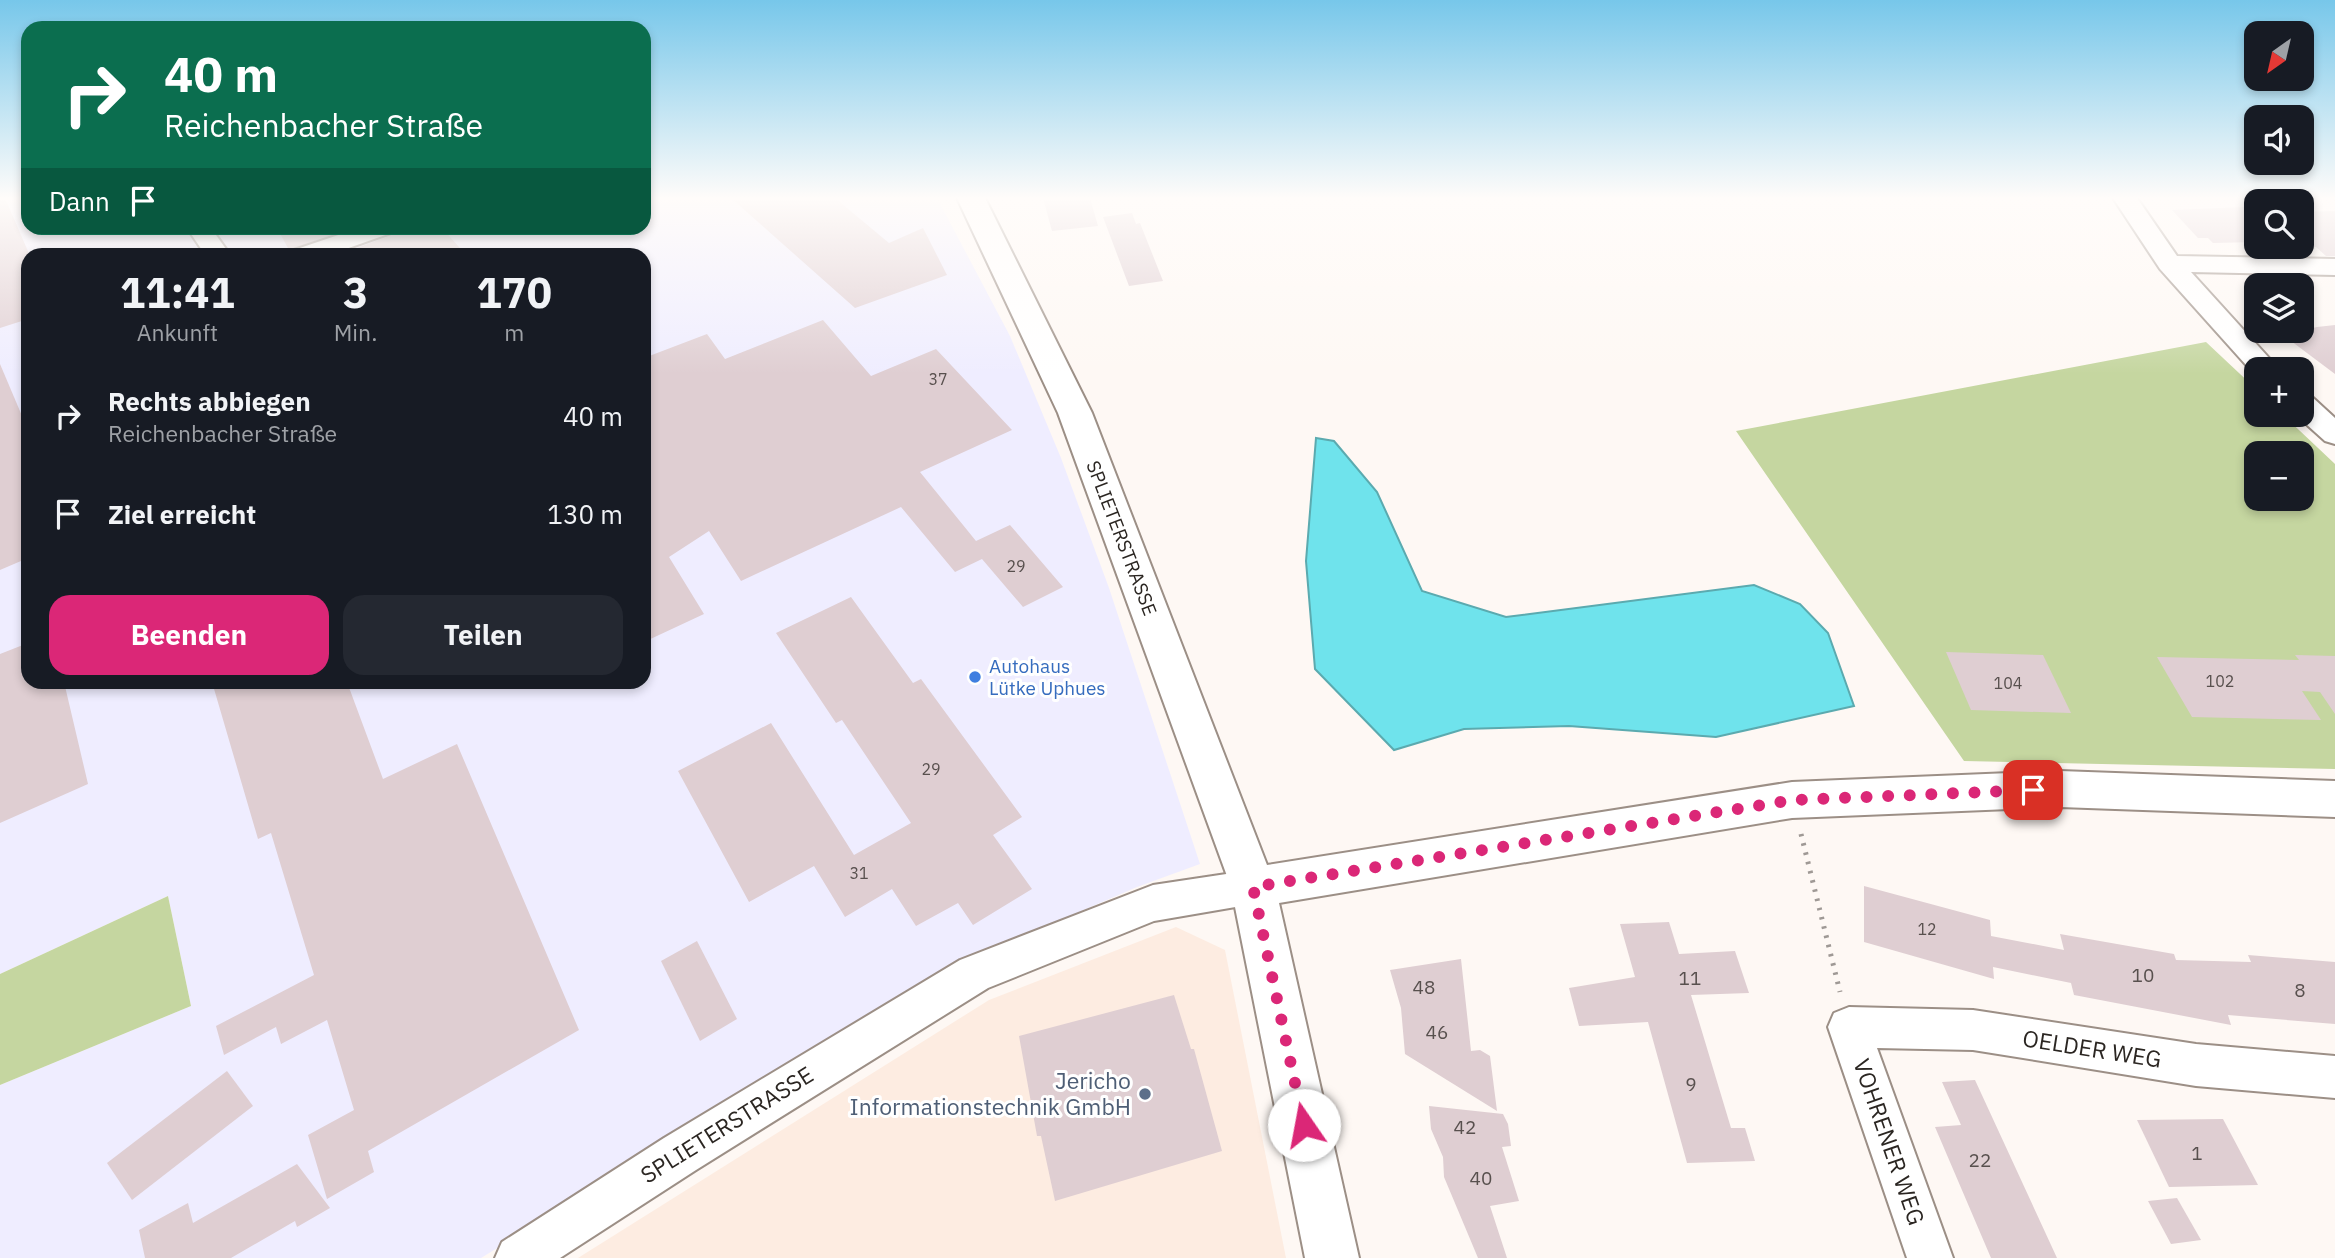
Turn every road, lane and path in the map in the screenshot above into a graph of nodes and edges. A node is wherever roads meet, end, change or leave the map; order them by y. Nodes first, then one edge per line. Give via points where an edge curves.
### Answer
1 (1000, 257) edge
2 (2164, 257) edge
3 (2169, 264) junction
4 (2335, 267) edge
5 (2254, 357) edge
6 (2314, 415) edge
7 (2335, 434) edge
8 (2335, 799) edge
9 (1793, 800) junction
10 (1253, 887) junction
11 (1849, 1027) junction
12 (2335, 1077) edge
13 (518, 1258) edge
14 (1332, 1258) edge
15 (1930, 1258) edge

1 - 10 street, SPLIETERSTRASSE via 1076,413
2 - 3 street
3 - 4 street
3 - 5 street
6 - 7 street
8 - 9 street via 2060,789
9 - 10 street
9 - 11 path
10 - 13 street, SPLIETERSTRASSE via 1153,903 974,974
10 - 14 street, SPLIETERSTRASSE
11 - 12 street, OELDER WEG via 1973,1030 2196,1065
11 - 15 street, VOHRENER WEG

